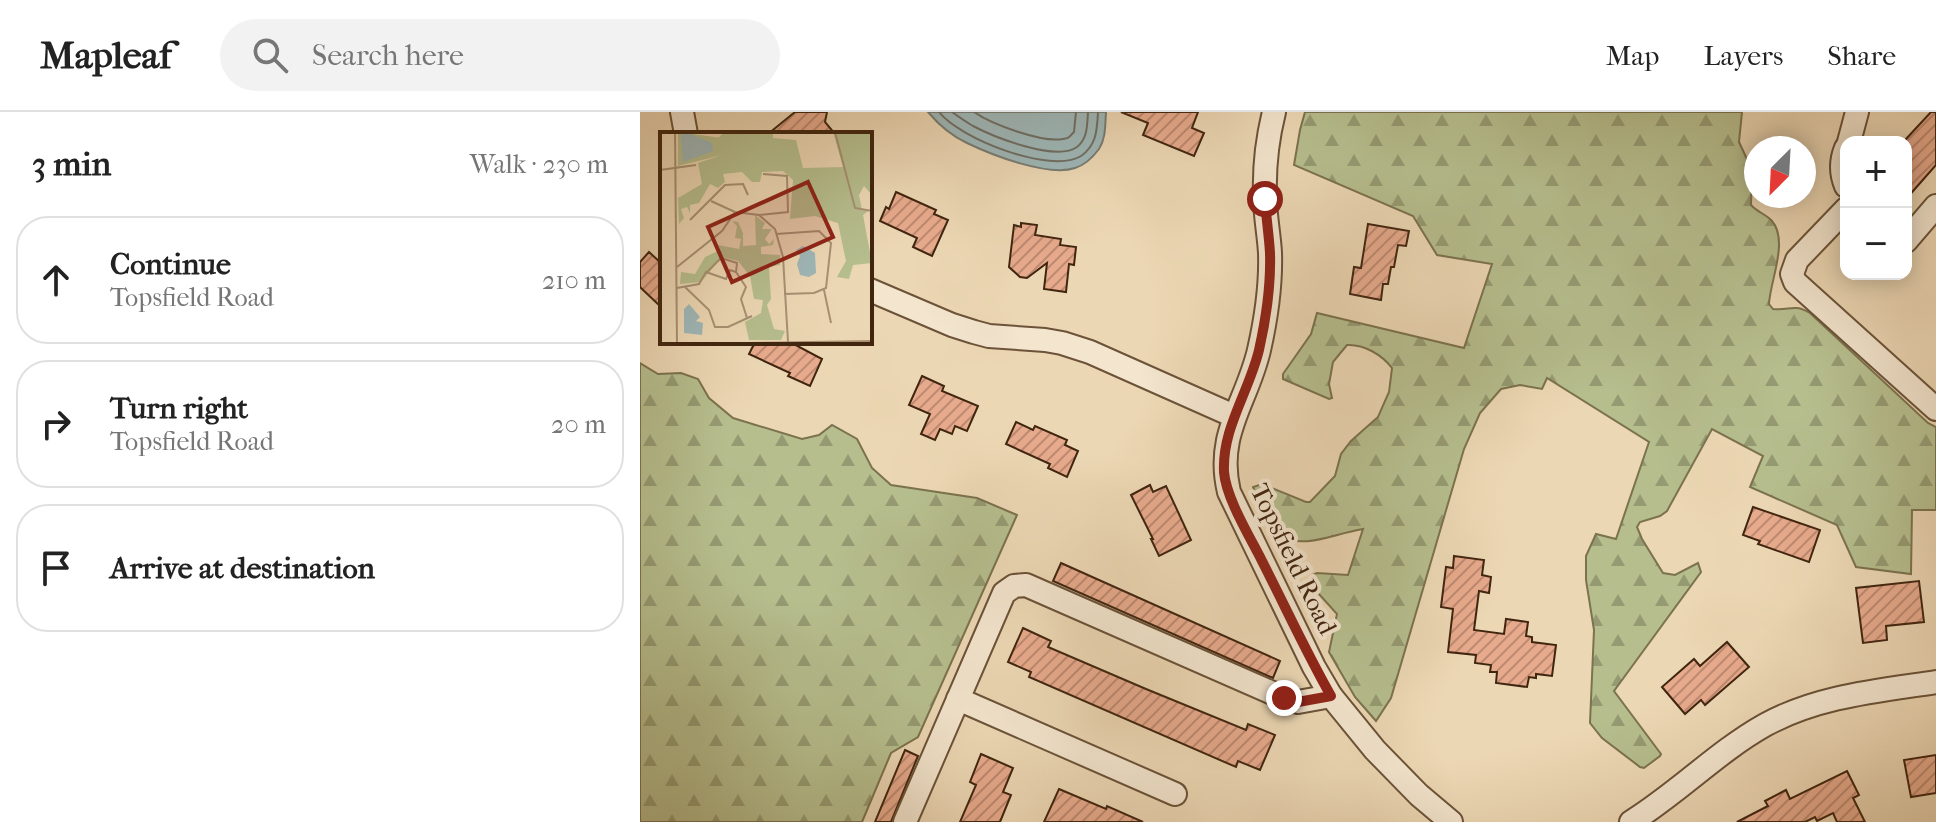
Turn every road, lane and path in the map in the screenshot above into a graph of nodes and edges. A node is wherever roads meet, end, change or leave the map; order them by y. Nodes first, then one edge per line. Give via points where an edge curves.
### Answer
1 (682, 112) edge
2 (1274, 112) edge
3 (1857, 112) edge
4 (686, 132) edge
5 (1851, 136) edge
6 (1936, 206) edge
7 (1840, 215) edge
8 (1912, 234) edge
9 (872, 291) edge
10 (1936, 409) edge
11 (1234, 416) junction
12 (1936, 682) edge
13 (1331, 696) junction
14 (958, 699) junction
15 (1175, 794) dead end
16 (905, 822) edge
17 (1451, 822) edge
18 (1631, 822) edge

1 - 4 street
2 - 11 street, Topsfield Road via 1265,173 1268,291 1259,351
3 - 5 street
6 - 8 street
7 - 10 street via 1797,260 1795,282
9 - 11 street via 974,332 1045,340 1090,352
11 - 13 street, Topsfield Road via 1225,456 1229,492
12 - 18 street via 1807,705 1736,743
13 - 14 street via 1298,702 1284,698 1026,585 1004,593
13 - 17 street, Topsfield Road via 1375,750
14 - 15 street
14 - 16 street

